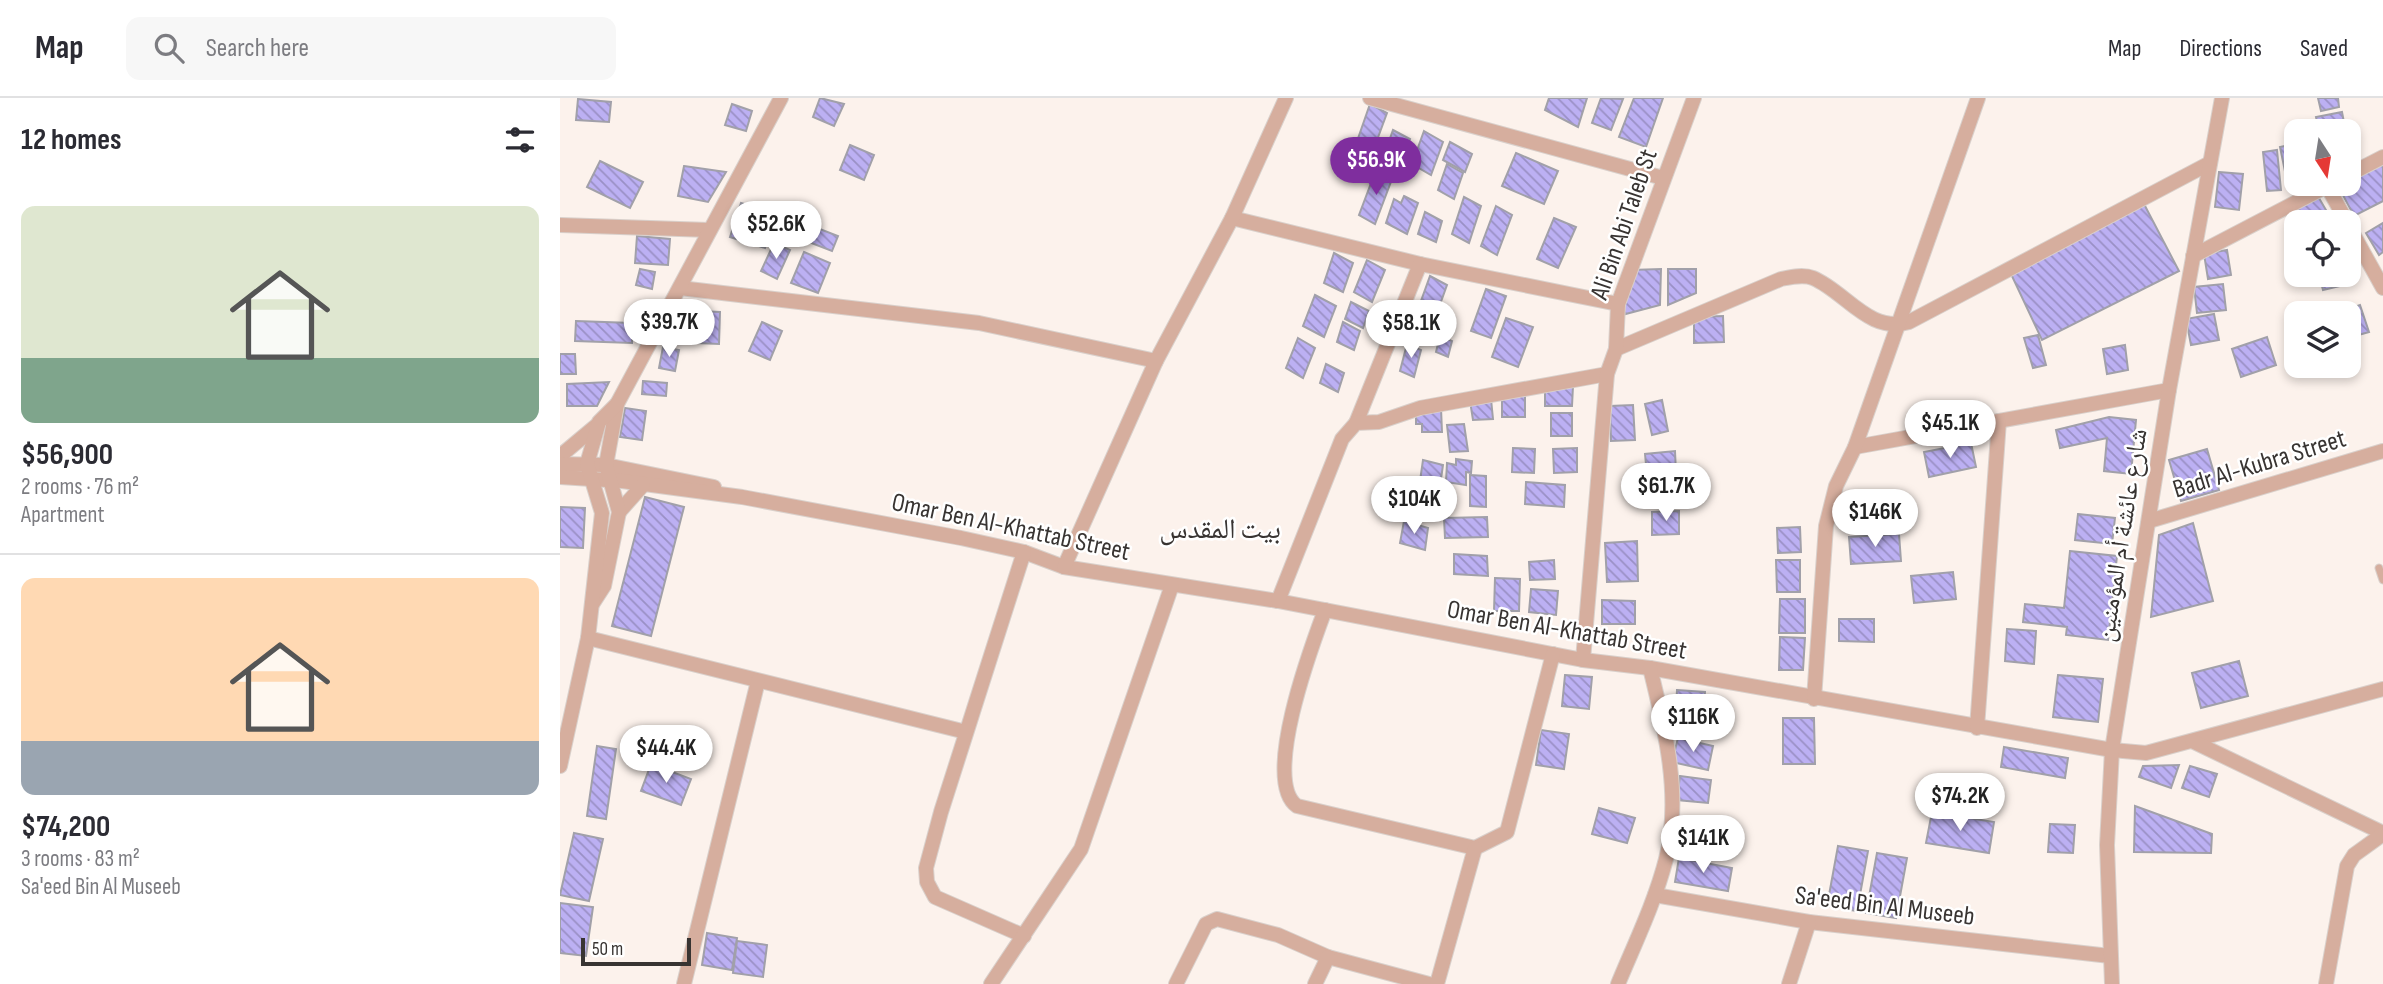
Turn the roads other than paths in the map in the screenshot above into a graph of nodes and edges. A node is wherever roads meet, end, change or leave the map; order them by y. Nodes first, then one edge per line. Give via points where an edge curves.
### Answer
1 (781, 98) edge
2 (1286, 98) edge
3 (1370, 98) edge
4 (1694, 98) edge
5 (1978, 98) edge
6 (2222, 98) edge
7 (2383, 157) edge
8 (2210, 163) junction
9 (2361, 168) edge
10 (1663, 178) junction
11 (2308, 196) edge
12 (1232, 218) junction
13 (560, 225) edge
14 (709, 230) junction
15 (2361, 248) edge
16 (2193, 256) junction
17 (1420, 264) junction
18 (680, 288) junction
19 (2383, 288) edge
20 (1618, 304) junction
21 (1897, 325) junction
22 (1616, 349) junction
23 (1156, 361) junction
24 (1607, 374) junction
25 (2169, 390) junction
26 (617, 404) junction
27 (1999, 421) junction
28 (599, 422) junction
29 (1356, 423) junction
30 (1855, 447) junction
31 (2383, 451) edge
32 (560, 456) edge
33 (560, 464) edge
34 (606, 464) junction
35 (589, 471) junction
36 (560, 477) edge
37 (611, 481) junction
38 (643, 485) junction
39 (742, 496) junction
40 (619, 512) junction
41 (2149, 521) junction
42 (1024, 552) junction
43 (1064, 567) junction
44 (2379, 568) dead end
45 (2383, 580) edge
46 (1172, 585) junction
47 (1278, 601) junction
48 (593, 603) junction
49 (1325, 610) junction
50 (588, 638) junction
51 (1553, 654) junction
52 (1583, 660) junction
53 (1650, 668) junction
54 (758, 681) junction
55 (2383, 689) edge
56 (1814, 699) junction
57 (1977, 728) junction
58 (966, 732) junction
59 (2192, 741) junction
60 (2112, 750) junction
61 (560, 765) edge
62 (2383, 834) edge
63 (1475, 848) junction
64 (1655, 895) junction
65 (1808, 922) junction
66 (1024, 936) junction
67 (2110, 956) junction
68 (1328, 957) junction
69 (689, 983) edge
70 (991, 984) edge
71 (1176, 984) edge
72 (1315, 984) edge
73 (1429, 984) edge
74 (1437, 984) edge
75 (1618, 984) edge
76 (1789, 984) edge
77 (2112, 984) edge
78 (2326, 984) edge

1 - 14 street
2 - 12 street
3 - 10 street
4 - 10 street, Ali Bin Abi Taleb St
5 - 21 street
6 - 8 street, شارع عائشة أم المؤمنين
7 - 9 street
8 - 16 street, شارع عائشة أم المؤمنين
8 - 21 street via 1917,319
10 - 20 street, Ali Bin Abi Taleb St
11 - 16 street
12 - 17 street
12 - 23 street
13 - 14 street
14 - 18 street
15 - 19 street
16 - 25 street, شارع عائشة أم المؤمنين
17 - 20 street
17 - 29 street
18 - 23 street via 979,323
18 - 26 street
20 - 22 street, Ali Bin Abi Taleb St
21 - 22 street via 1863,314 1813,278 1800,276 1781,279
21 - 30 street
22 - 24 street, Ali Bin Abi Taleb St
23 - 43 street
24 - 29 street
24 - 52 street, Ali Bin Abi Taleb St
25 - 27 street
25 - 41 street, شارع عائشة أم المؤمنين
26 - 28 street
26 - 34 street
27 - 30 street
27 - 57 street
28 - 32 street
28 - 35 street
29 - 47 street via 1342,439
30 - 56 street via 1836,486 1826,526
31 - 41 street, Badr Al-Kubra Street
33 - 35 street
34 - 35 street
34 - 37 street
34 - 39 street
35 - 36 street
35 - 37 street
35 - 48 street via 602,513
37 - 38 street
37 - 40 street
38 - 39 street
38 - 40 street
39 - 42 street, Omar Ben Al-Khattab Street
40 - 48 street via 604,586
41 - 60 street, شارع عائشة أم المؤمنين
42 - 43 street, Omar Ben Al-Khattab Street
42 - 58 street
43 - 46 street, Omar Ben Al-Khattab Street
44 - 45 lane
46 - 47 street, Omar Ben Al-Khattab Street
46 - 66 street via 1081,849
47 - 49 street, Omar Ben Al-Khattab Street
48 - 50 street
49 - 51 street, Omar Ben Al-Khattab Street
49 - 63 street via 1292,707 1285,758 1286,793 1291,801
50 - 54 street
50 - 61 street
51 - 52 street, Omar Ben Al-Khattab Street
51 - 63 street via 1507,832
52 - 53 street, Omar Ben Al-Khattab Street
53 - 56 street, Omar Ben Al-Khattab Street
53 - 64 street via 1663,723 1671,818 1667,856
54 - 58 street
54 - 69 street
55 - 59 street, Omar Ben Al-Khattab Street
56 - 57 street, Omar Ben Al-Khattab Street
57 - 60 street, Omar Ben Al-Khattab Street
58 - 66 street via 926,868 927,882 942,902
59 - 60 street, Omar Ben Al-Khattab Street via 2146,753
59 - 62 street
60 - 67 street, شارع عائشة أم المؤمنين via 2107,809
62 - 78 street via 2354,855 2347,866
63 - 74 street
64 - 65 street, Sa'eed Bin Al Museeb
64 - 75 street
65 - 67 street, Sa'eed Bin Al Museeb
65 - 76 street
66 - 70 street
67 - 77 street, شارع عائشة أم المؤمنين
68 - 71 street via 1278,935 1217,919 1206,924
68 - 72 street
68 - 73 street

